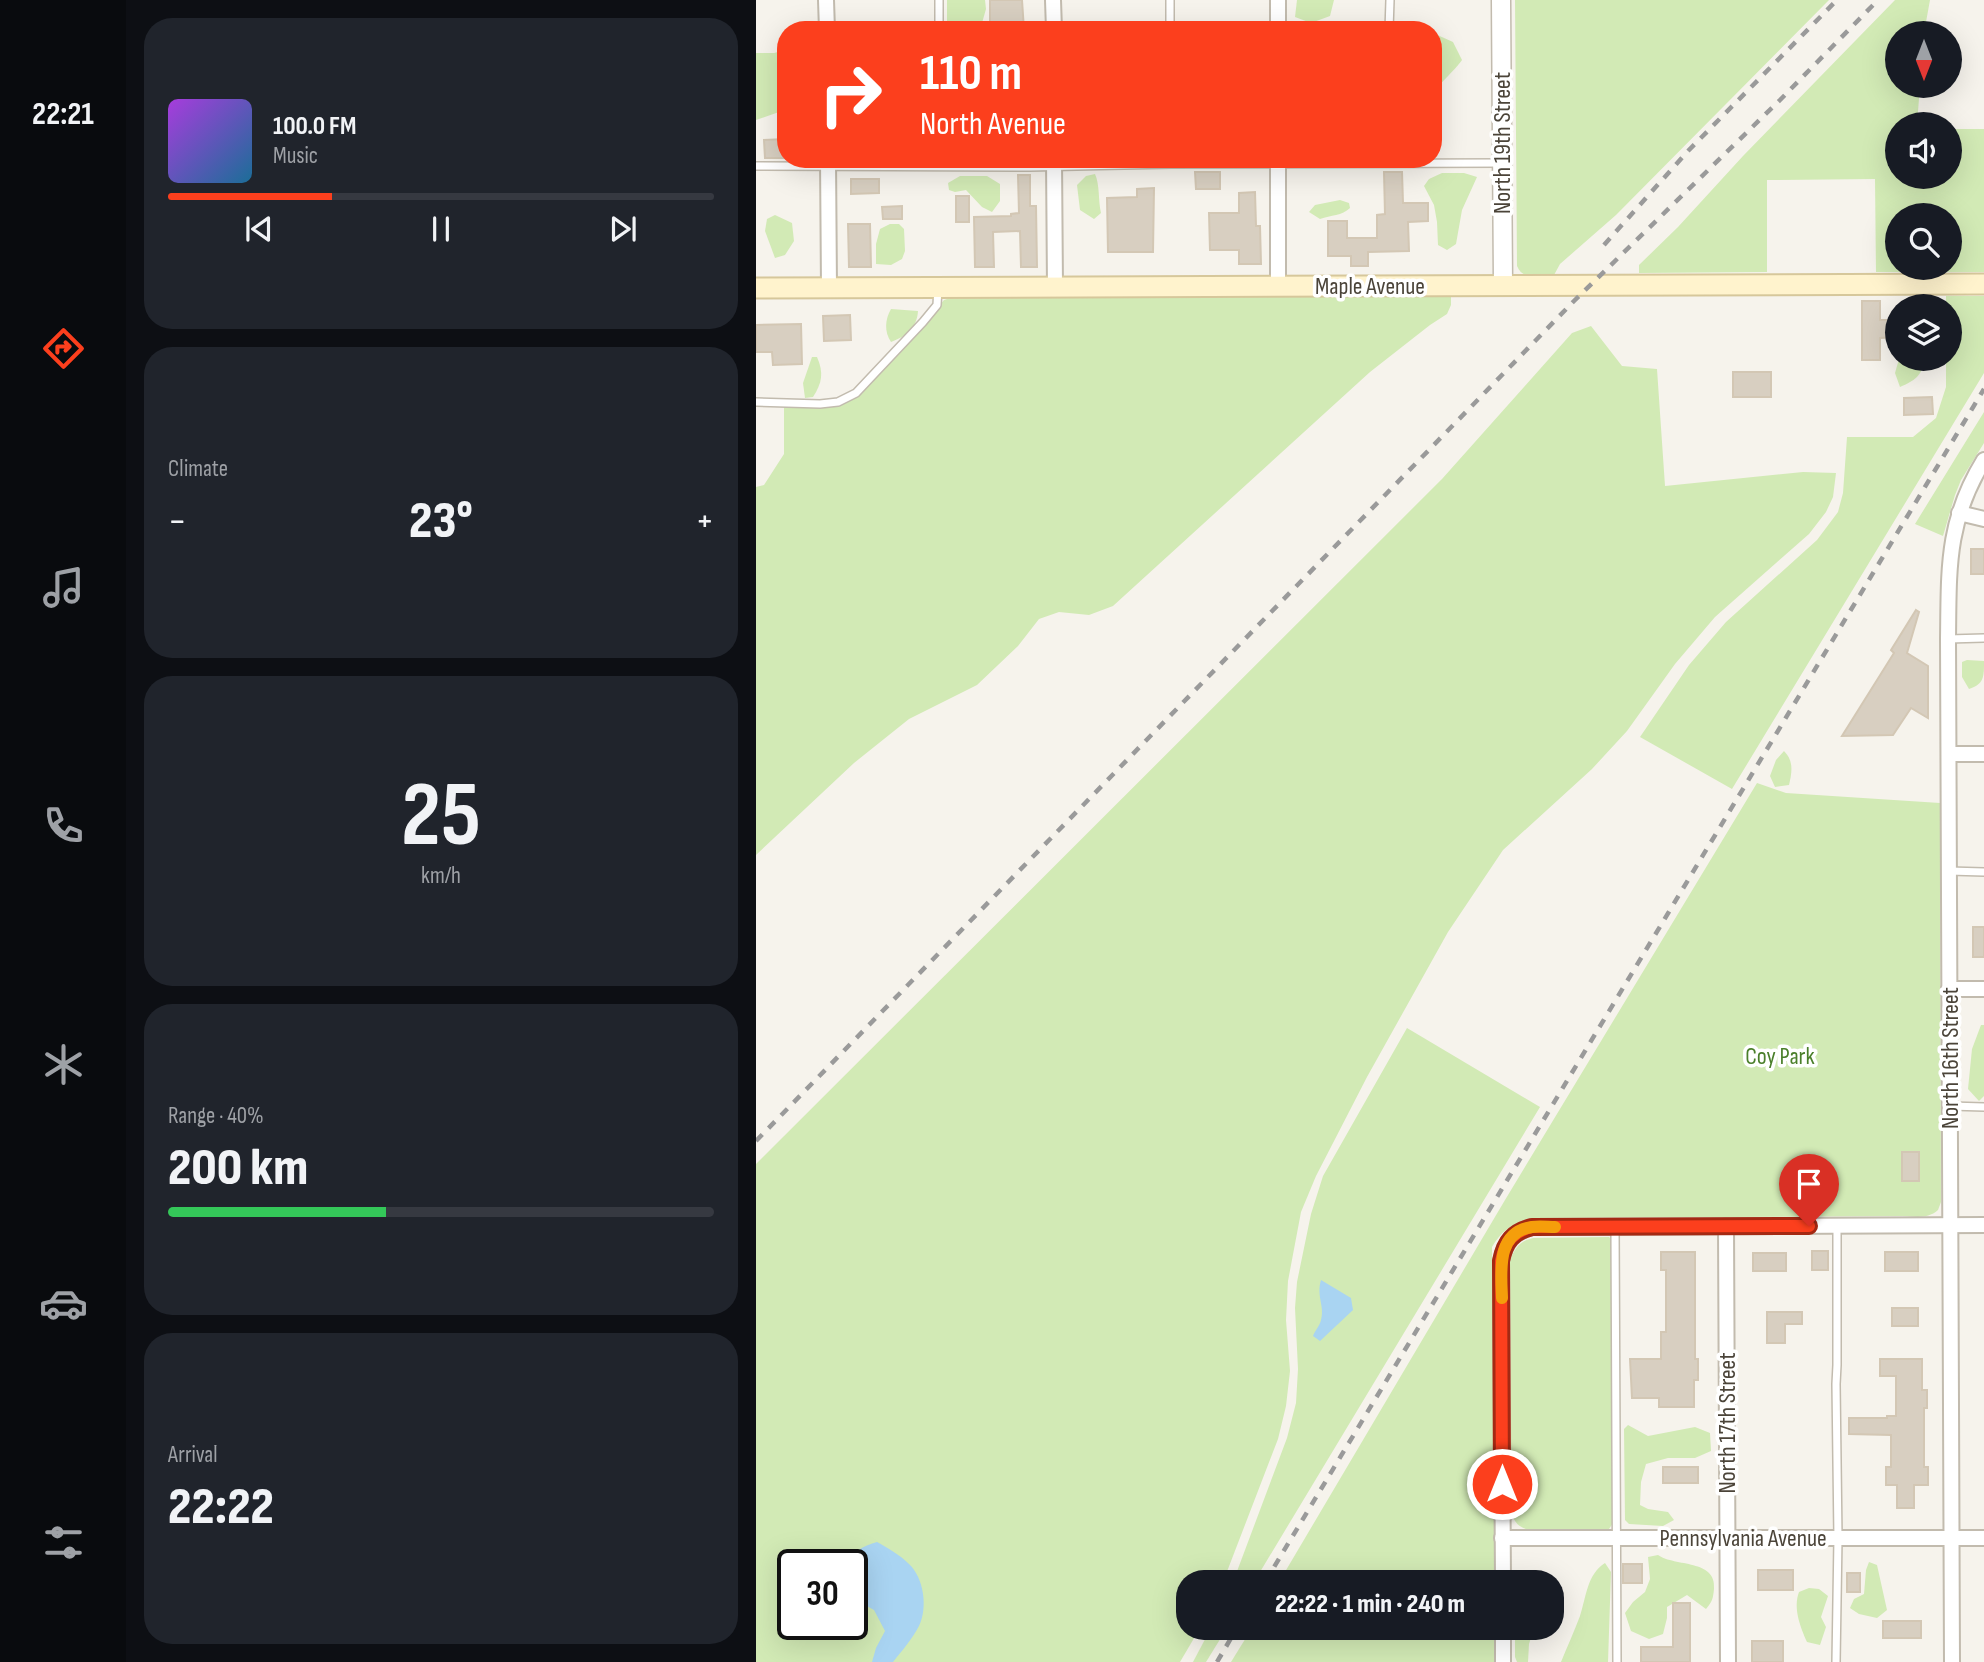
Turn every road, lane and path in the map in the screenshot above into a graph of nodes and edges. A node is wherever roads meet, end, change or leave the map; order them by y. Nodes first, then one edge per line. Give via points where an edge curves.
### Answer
1 (826, 0) edge
2 (939, 0) edge
3 (1054, 0) edge
4 (1170, 0) edge
5 (1278, 0) edge
6 (1390, 0) edge
7 (1501, 0) edge
8 (827, 21) edge
9 (939, 21) edge
10 (1054, 21) edge
11 (1170, 21) edge
12 (1278, 21) edge
13 (1389, 21) edge
14 (1442, 162) edge
15 (1502, 163) junction
16 (777, 165) edge
17 (756, 166) edge
18 (828, 168) edge
19 (1054, 168) edge
20 (1278, 168) edge
21 (1984, 284) edge
22 (1503, 285) junction
23 (1278, 286) junction
24 (1055, 287) junction
25 (756, 288) edge
26 (829, 288) junction
27 (938, 288) junction
28 (756, 402) edge
29 (1984, 460) edge
30 (1959, 513) junction
31 (1984, 519) edge
32 (1984, 638) edge
33 (1948, 639) junction
34 (1949, 754) junction
35 (1984, 754) edge
36 (1949, 871) junction
37 (1984, 872) edge
38 (1949, 989) junction
39 (1984, 989) edge
40 (1950, 1107) junction
41 (1984, 1107) edge
42 (1615, 1226) junction
43 (1726, 1226) junction
44 (1837, 1226) junction
45 (1950, 1226) junction
46 (1984, 1226) edge
47 (1502, 1538) junction
48 (1618, 1538) junction
49 (1727, 1538) junction
50 (1838, 1538) junction
51 (1951, 1538) junction
52 (1984, 1538) edge
53 (1503, 1570) edge
54 (1503, 1640) edge
55 (1503, 1662) edge
56 (1616, 1662) edge
57 (1728, 1662) edge
58 (1836, 1662) edge
59 (1952, 1662) edge

1 - 8 street
2 - 9 lane
3 - 10 street
4 - 11 lane
5 - 12 street
6 - 13 lane
7 - 15 street, North 19th Street
14 - 15 lane
15 - 22 street, North 19th Street
16 - 17 lane
18 - 26 street
19 - 24 street
20 - 23 street
21 - 22 main road, Maple Avenue
22 - 23 main road, Maple Avenue
23 - 24 main road, Maple Avenue
24 - 27 main road, Maple Avenue
25 - 26 main road, Maple Avenue
26 - 27 main road, Maple Avenue
27 - 28 lane via 937,305 856,393 820,404
29 - 30 street, North 16th Street
30 - 31 street
30 - 33 street, North 16th Street via 1949,564
32 - 33 lane
33 - 34 street, North 16th Street
34 - 35 street
34 - 36 street, North 16th Street
36 - 37 lane
36 - 38 street, North 16th Street
38 - 39 street
38 - 40 street, North 16th Street
40 - 41 lane
40 - 45 street, North 16th Street
42 - 43 street
42 - 47 street via 1532,1227 1511,1236 1504,1248
42 - 48 lane
43 - 44 street
43 - 49 street, North 17th Street
44 - 45 street
44 - 50 lane
45 - 46 street
45 - 51 street, North 16th Street
47 - 48 street, Pennsylvania Avenue
47 - 53 street
48 - 49 street, Pennsylvania Avenue
48 - 56 lane
49 - 50 street, Pennsylvania Avenue
49 - 57 street, North 17th Street
50 - 51 street, Pennsylvania Avenue
50 - 58 lane
51 - 52 street, Pennsylvania Avenue
51 - 59 street, North 16th Street
54 - 55 street

